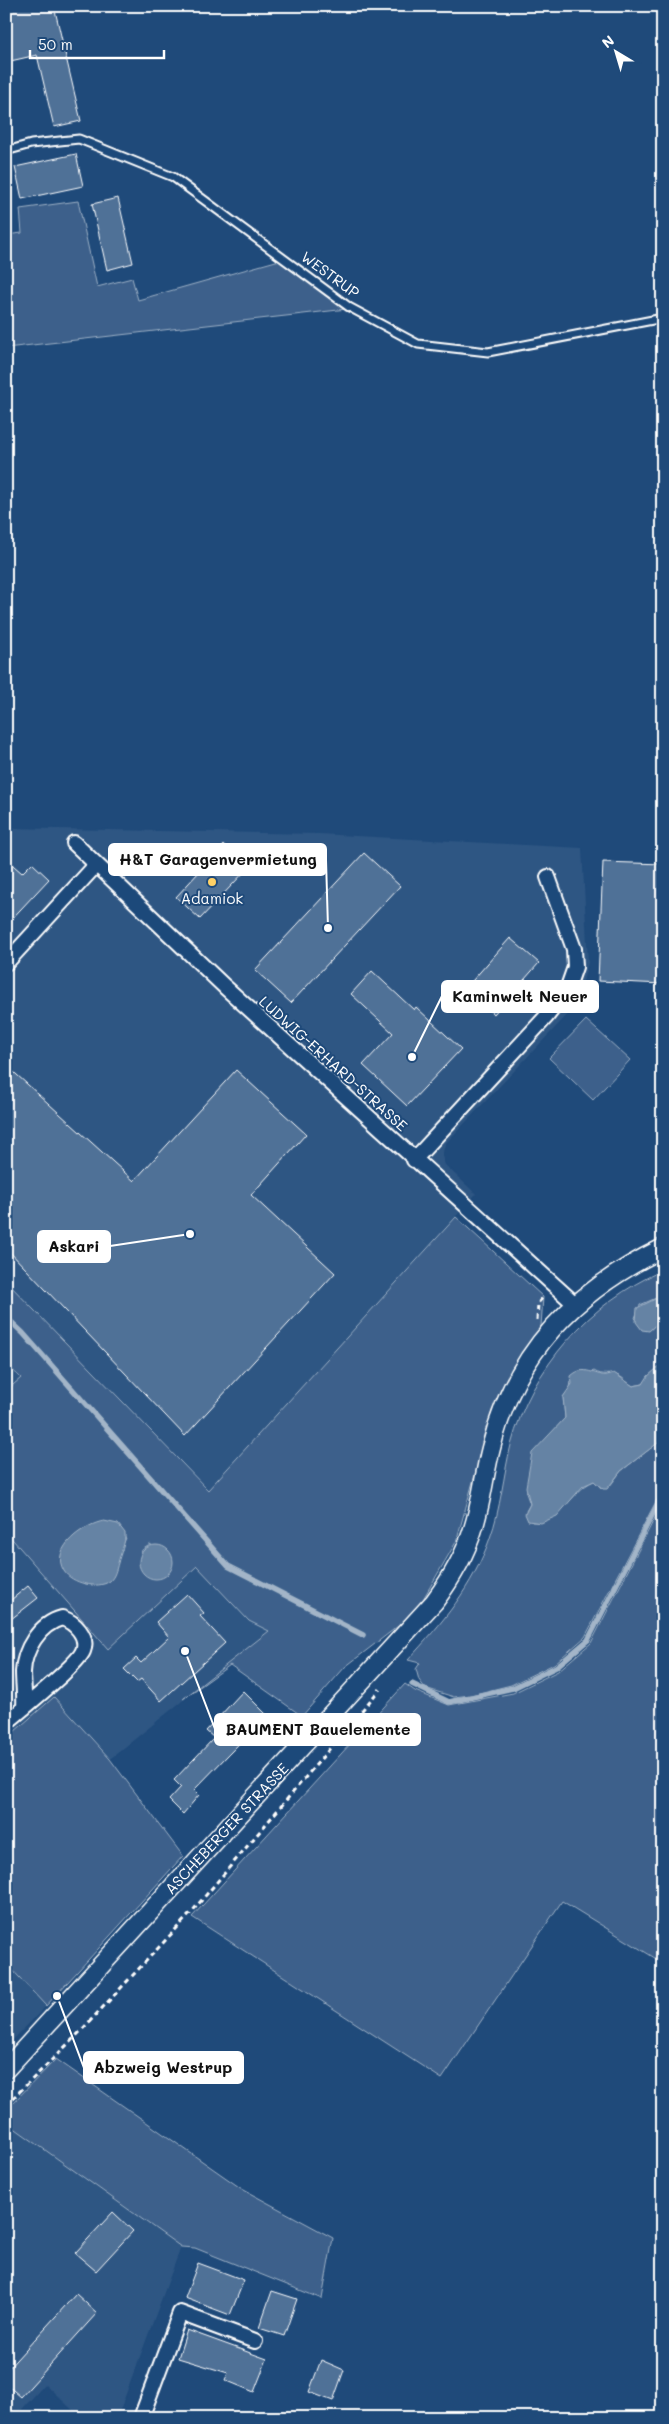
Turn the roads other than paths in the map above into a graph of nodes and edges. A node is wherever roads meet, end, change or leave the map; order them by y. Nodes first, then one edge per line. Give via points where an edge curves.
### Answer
1 (6, 151) edge
2 (663, 318) edge
3 (74, 843) dead end
4 (96, 865) junction
5 (548, 877) dead end
6 (6, 963) edge
7 (414, 1160) junction
8 (663, 1248) edge
9 (575, 1304) junction
10 (24, 1708) junction
11 (6, 1723) edge
12 (6, 2069) edge
13 (255, 2341) dead end
14 (141, 2418) edge

1 - 2 lane, WESTRUP via 31,144 79,139 173,177 349,307 418,344 488,352
3 - 4 street, LUDWIG-ERHARD-STRASSE
4 - 6 street
4 - 7 street, LUDWIG-ERHARD-STRASSE
5 - 7 street via 574,949 575,966 566,990 546,1018
7 - 9 street, LUDWIG-ERHARD-STRASSE
8 - 9 street, ASCHEBERGER STRASSE via 621,1270
9 - 12 street, ASCHEBERGER STRASSE via 534,1351 510,1393 491,1448 473,1529 452,1577 434,1602
10 - 10 street via 79,1658 84,1642 81,1633 69,1621 62,1618 47,1625 27,1650 23,1672
10 - 11 street
13 - 14 street via 180,2313

